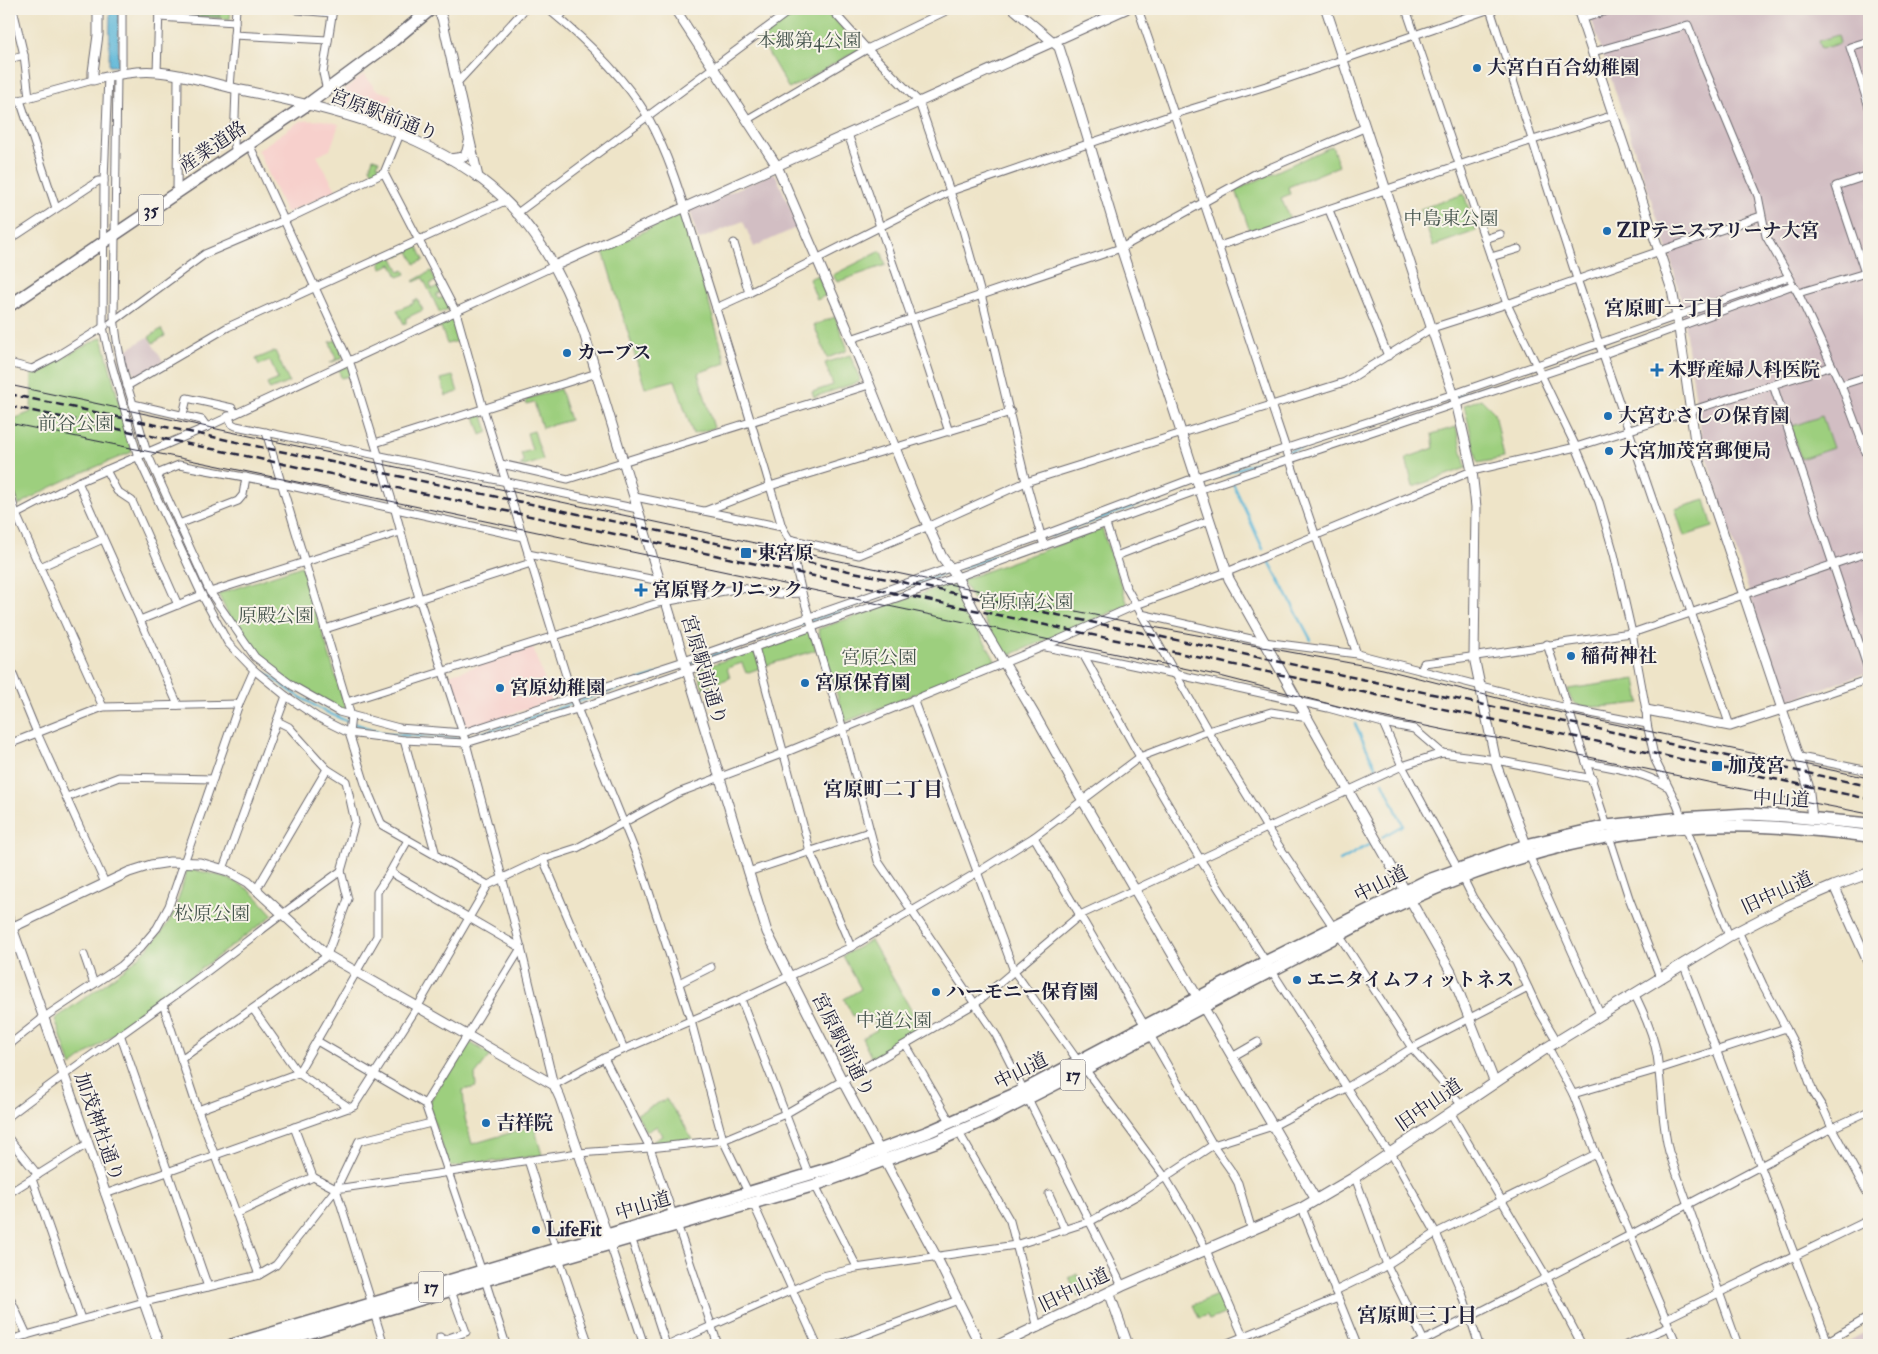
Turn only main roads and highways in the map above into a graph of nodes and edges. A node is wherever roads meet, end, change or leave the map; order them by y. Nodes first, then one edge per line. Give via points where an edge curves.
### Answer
1 (431, 9) edge
2 (9, 306) edge
3 (1683, 822) junction
4 (1869, 824) edge
5 (1869, 836) edge
6 (1869, 873) edge
7 (675, 1219) junction
8 (608, 1240) junction
9 (484, 1276) junction
10 (373, 1308) junction
11 (232, 1345) edge
12 (268, 1345) edge
13 (999, 1345) edge

1 - 2 main road, 産業道路 / 35 via 308,104
3 - 4 main road, 中山道 / 17 via 1748,814
3 - 5 main road, 中山道 / 17
3 - 7 main road, 中山道 / 17 via 1608,831 1528,850 1460,872 1407,895 1026,1094 955,1127 935,1142
6 - 13 main road, 旧中山道 via 1786,906 1733,933 1494,1081 1355,1177 1302,1208 1122,1286
7 - 8 main road, 中山道 / 17
7 - 8 main road, 中山道 / 17 via 631,1237
8 - 9 main road, 中山道 / 17
9 - 10 main road, 中山道 / 17
9 - 10 main road, 中山道 / 17 via 451,1291
10 - 11 main road, 中山道 / 17
10 - 12 main road, 中山道 / 17

